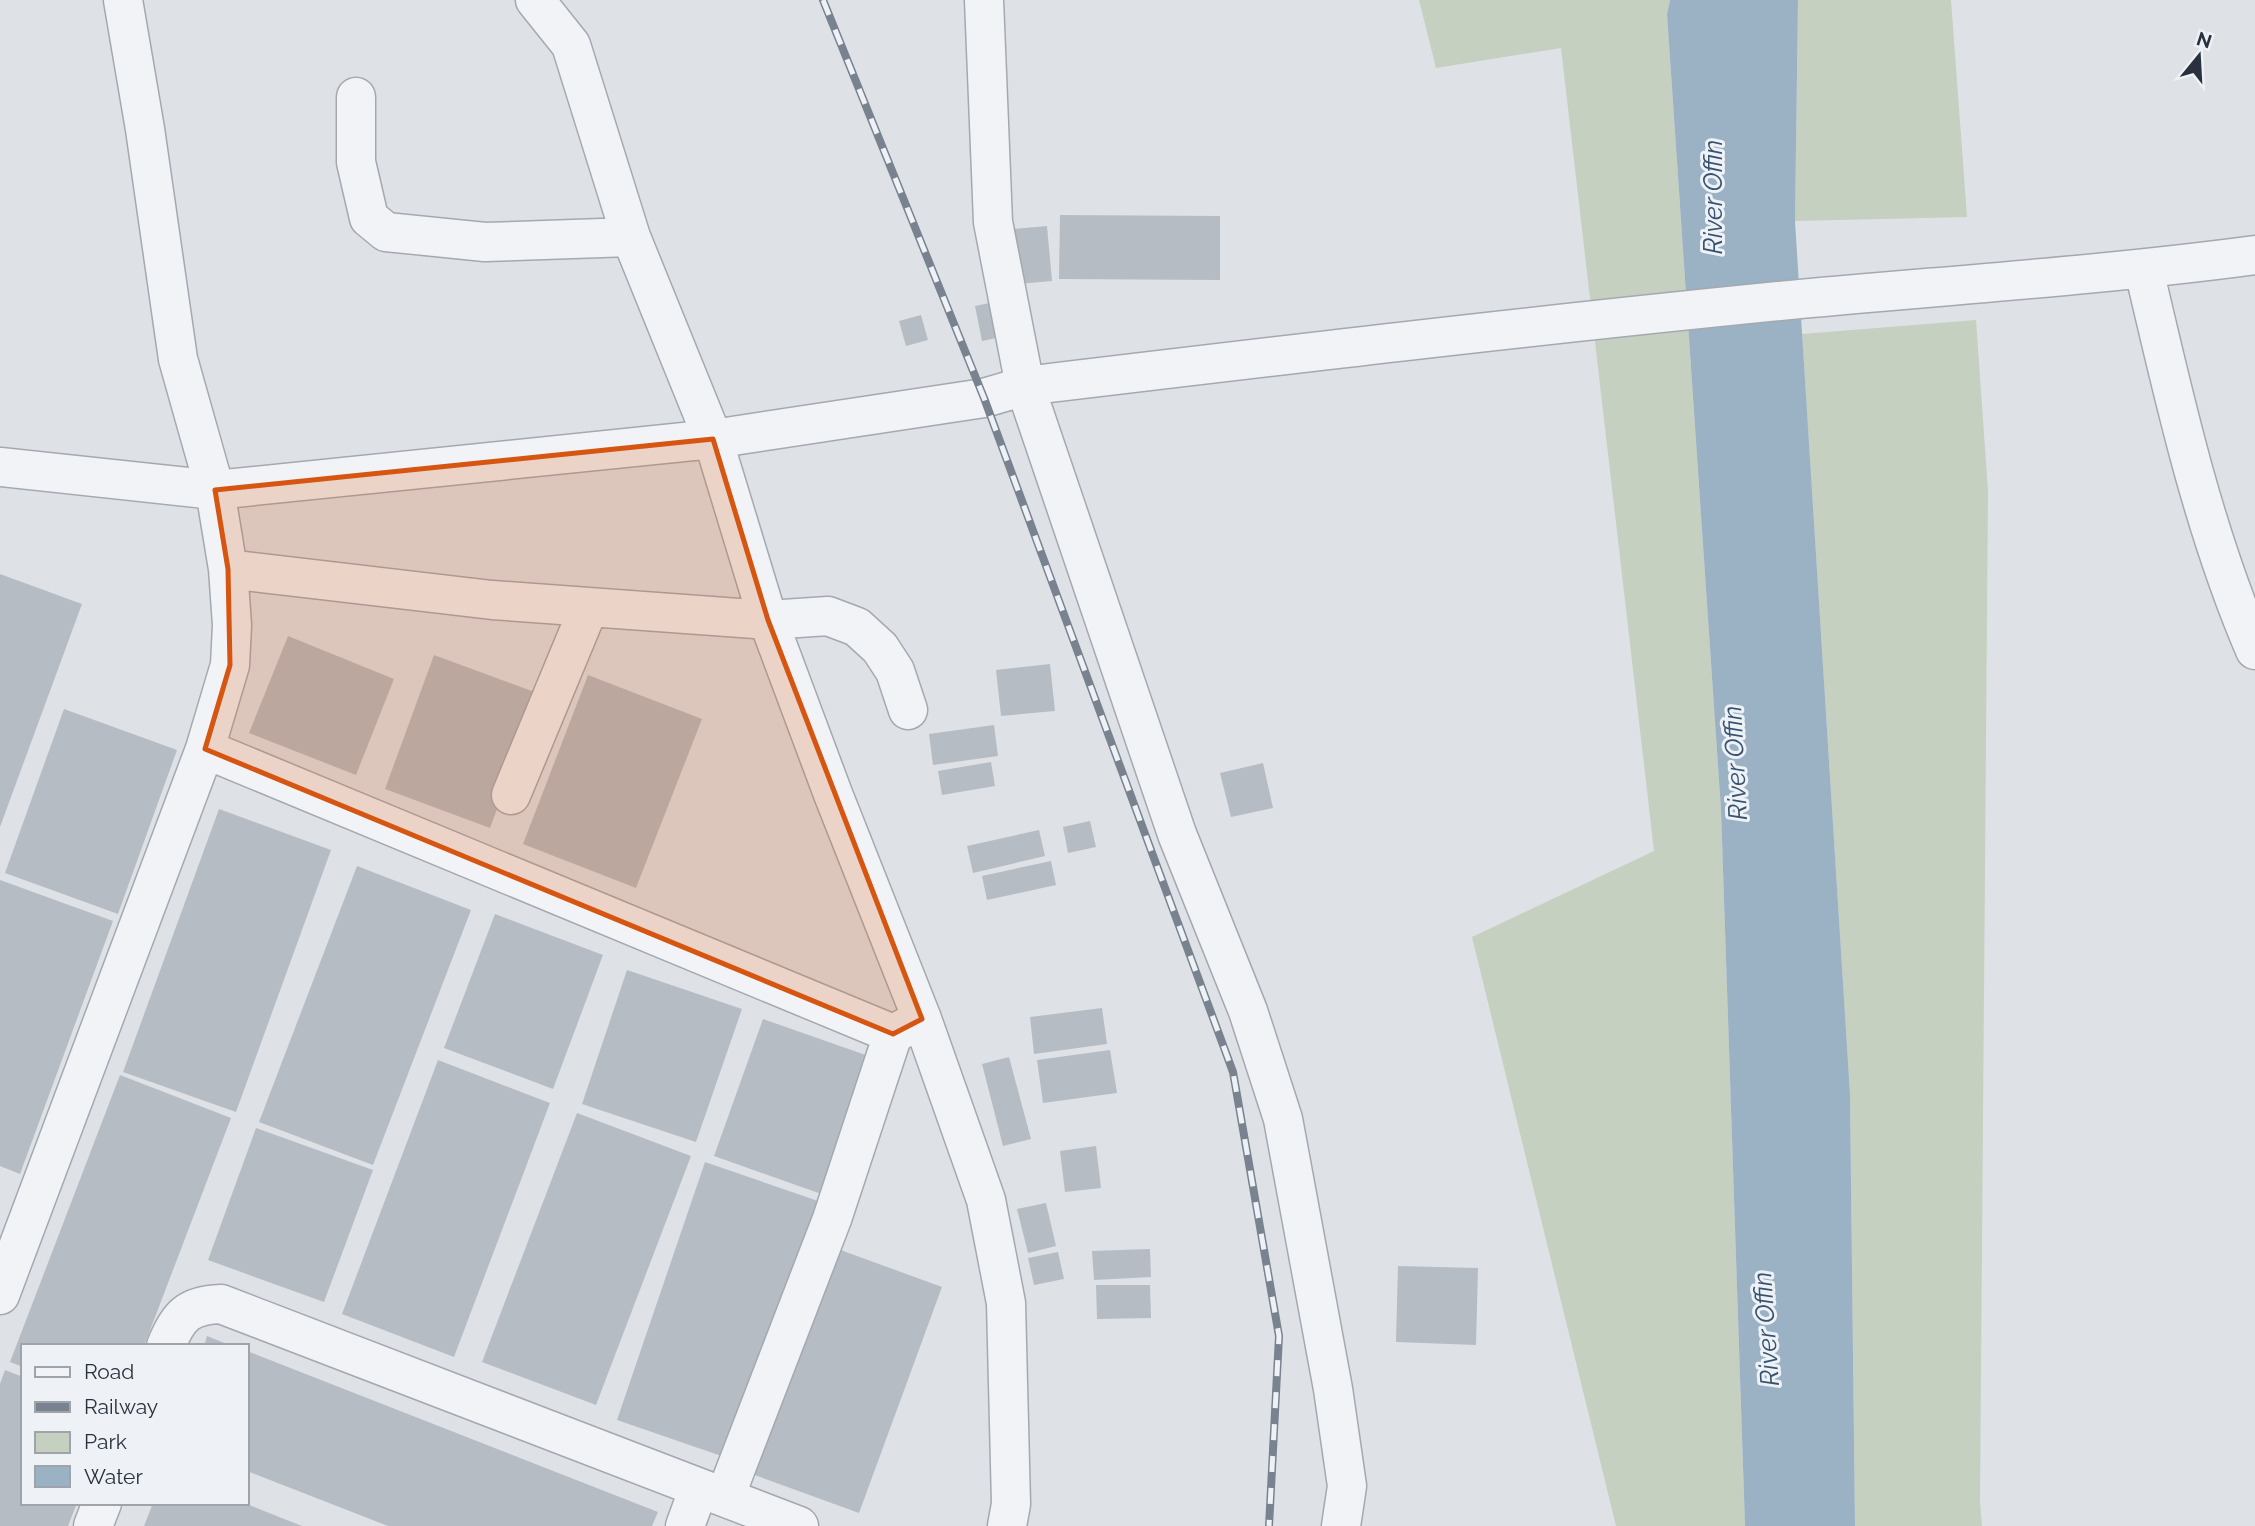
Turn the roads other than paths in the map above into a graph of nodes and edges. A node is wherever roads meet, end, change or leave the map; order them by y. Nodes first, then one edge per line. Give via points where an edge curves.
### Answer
1 (123, 0) edge
2 (535, 0) edge
3 (984, 0) edge
4 (356, 97) dead end
5 (631, 237) junction
6 (2255, 255) edge
7 (2144, 270) junction
8 (1025, 386) junction
9 (713, 439) junction
10 (0, 467) edge
11 (215, 490) junction
12 (228, 569) junction
13 (589, 607) junction
14 (768, 620) junction
15 (2255, 650) edge
16 (908, 710) dead end
17 (205, 749) junction
18 (511, 795) dead end
19 (907, 1026) junction
20 (4, 1274) edge
21 (167, 1344) edge
22 (712, 1493) junction
23 (101, 1505) edge
24 (93, 1526) edge
25 (685, 1526) edge
26 (799, 1526) edge
27 (1007, 1526) edge
28 (1341, 1526) edge

1 - 11 street via 178,359
2 - 5 street via 571,45
3 - 8 street via 993,222
4 - 5 street via 356,162 369,218 386,232 485,242
5 - 9 street
6 - 7 street
7 - 8 street via 1528,326
7 - 15 street via 2181,427 2238,611
8 - 9 street via 984,398
8 - 28 street via 1177,834 1248,1011 1283,1119 1347,1486
9 - 11 street
9 - 14 street
10 - 11 street
11 - 12 street
12 - 13 street
12 - 17 street via 230,665
13 - 14 street
13 - 18 street
14 - 16 street via 828,616 857,627 880,648 895,671
14 - 19 street via 833,794
17 - 19 street
17 - 20 street
19 - 22 street via 832,1219
19 - 27 street via 986,1200 1006,1303 1011,1504
21 - 22 street via 173,1328 189,1310 201,1304 220,1304
22 - 25 street
22 - 26 street
23 - 24 street

